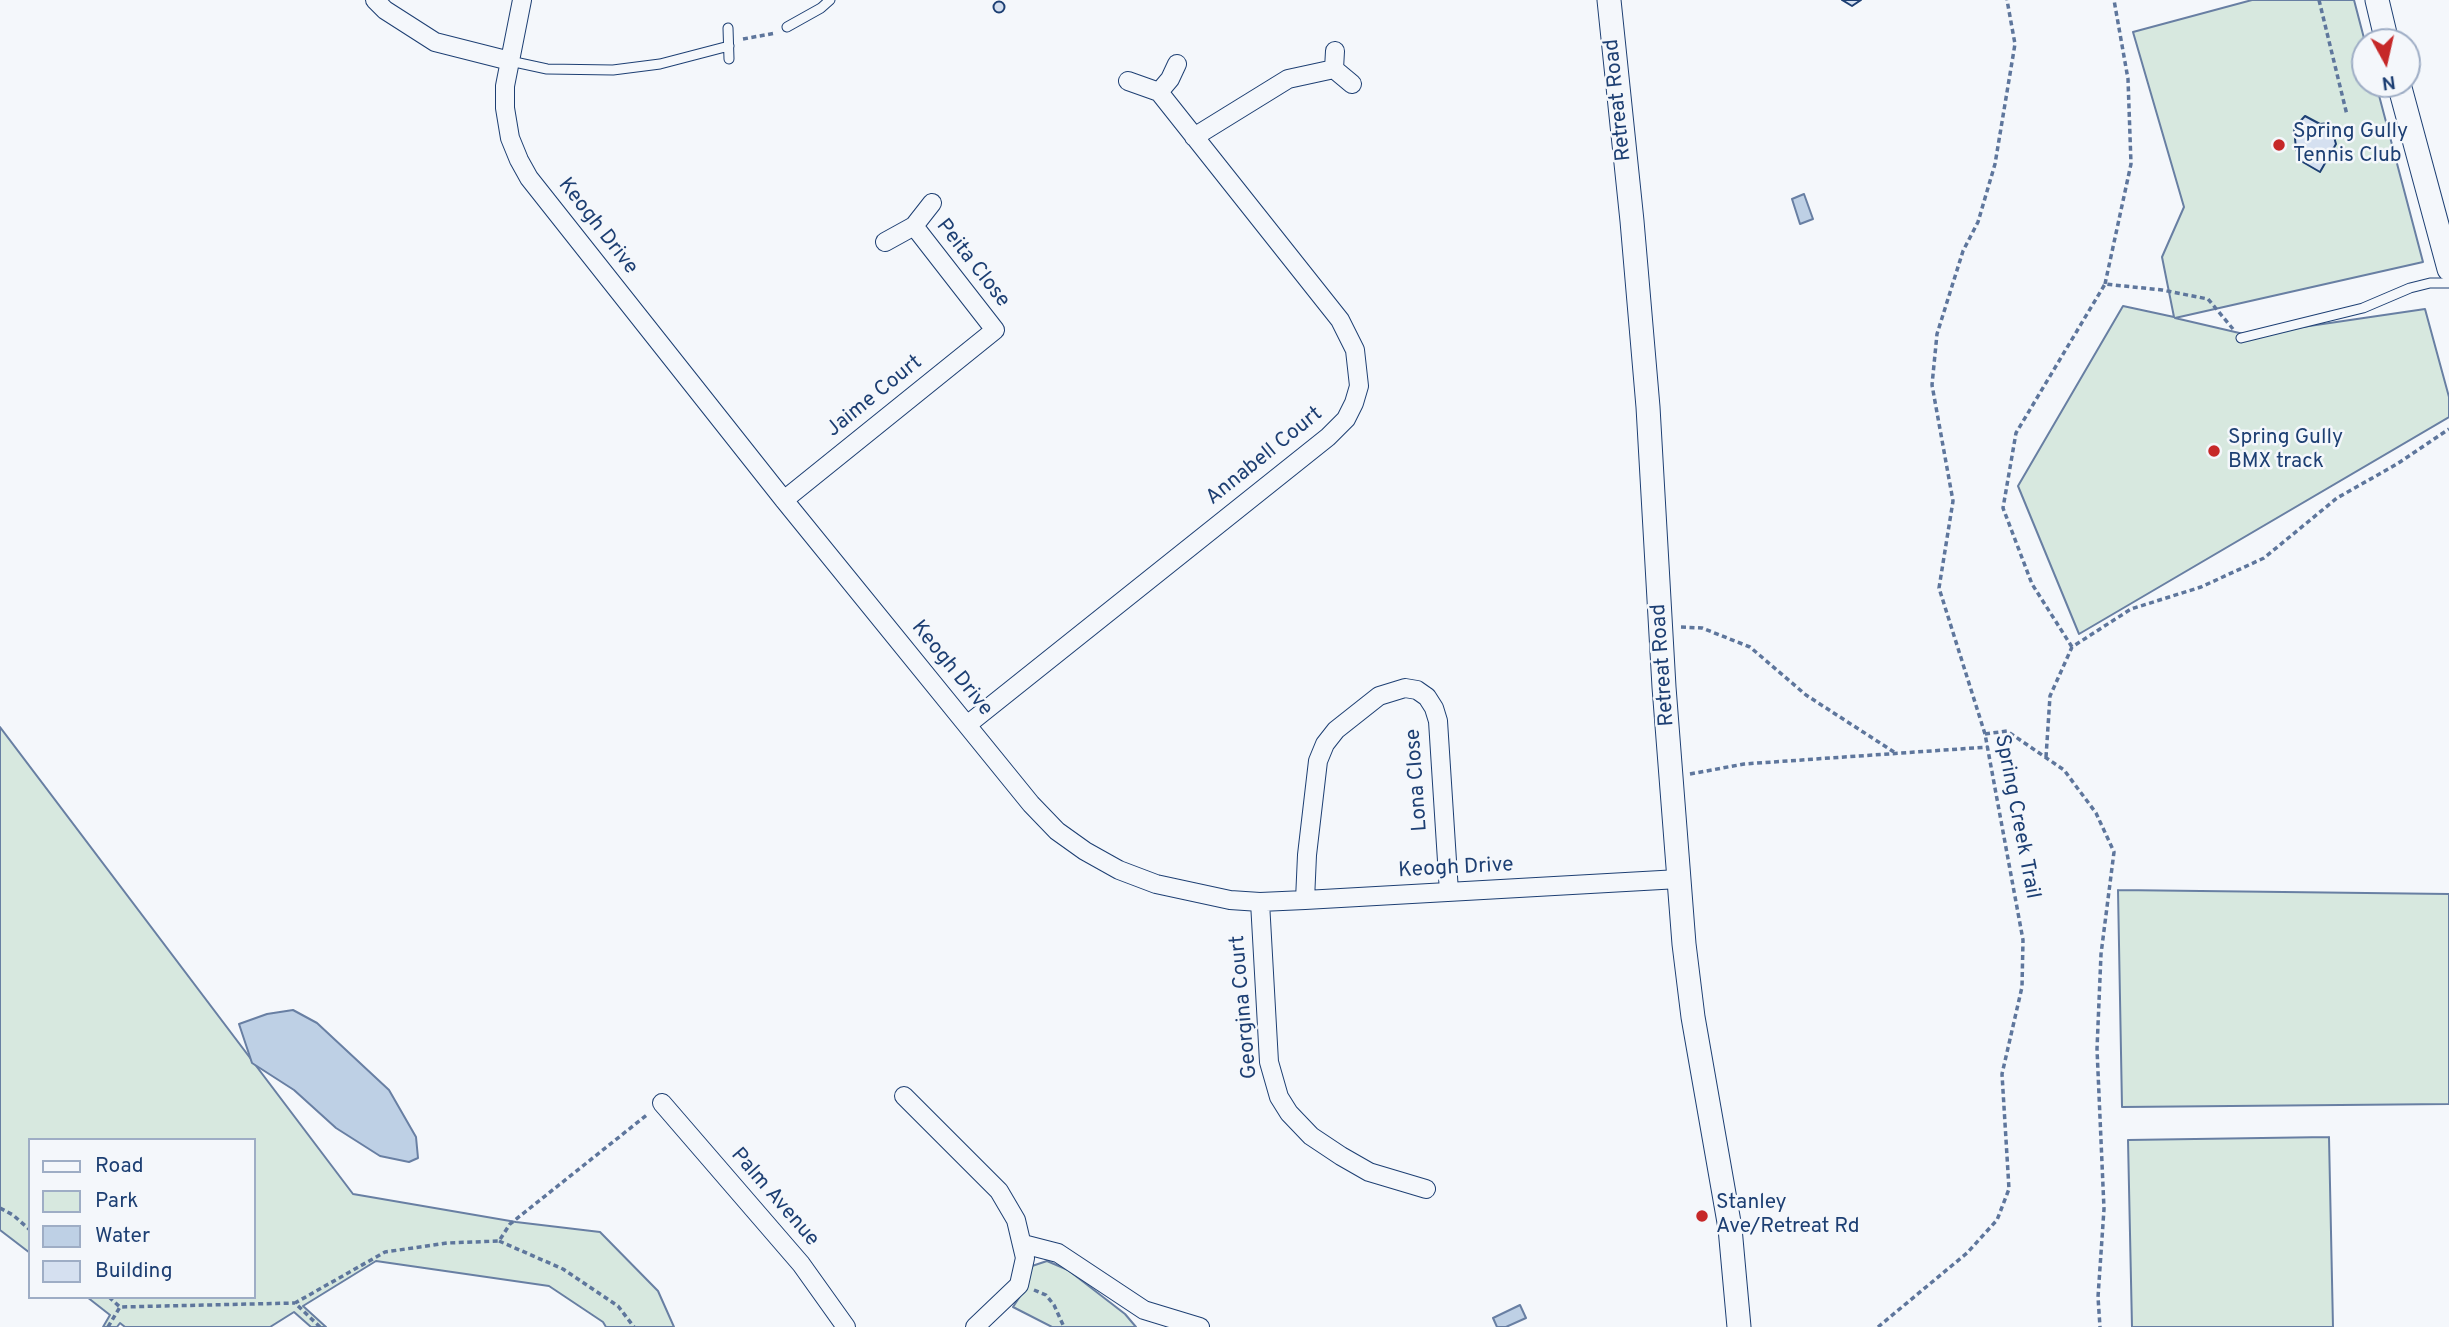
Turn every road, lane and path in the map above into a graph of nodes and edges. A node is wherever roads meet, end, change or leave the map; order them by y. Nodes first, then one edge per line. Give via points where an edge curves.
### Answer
1 (375, 0) edge
2 (522, 0) edge
3 (830, 0) edge
4 (1609, 0) edge
5 (2007, 0) edge
6 (2115, 0) edge
7 (2319, 0) edge
8 (2376, 0) edge
9 (787, 27) joint
10 (728, 28) dead end
11 (2384, 28) edge
12 (729, 46) junction
13 (729, 59) dead end
14 (510, 61) junction
15 (1177, 64) dead end
16 (1128, 80) dead end
17 (1352, 84) dead end
18 (1159, 92) junction
19 (2403, 98) edge
20 (2347, 115) dead end
21 (1194, 137) junction
22 (932, 203) dead end
23 (914, 226) junction
24 (885, 242) dead end
25 (2449, 269) edge
26 (2449, 283) edge
27 (2105, 284) junction
28 (995, 330) joint
29 (2241, 338) joint
30 (2449, 429) edge
31 (784, 500) junction
32 (1661, 627) junction
33 (2072, 647) junction
34 (967, 725) junction
35 (1985, 734) junction
36 (1988, 747) junction
37 (1894, 753) junction
38 (2046, 757) junction
39 (1672, 778) junction
40 (1679, 879) junction
41 (1448, 892) junction
42 (1305, 900) junction
43 (1260, 902) junction
44 (904, 1096) dead end
45 (663, 1103) joint
46 (1426, 1189) dead end
47 (0, 1208) edge
48 (28, 1228) edge
49 (499, 1241) junction
50 (1023, 1244) junction
51 (1019, 1285) junction
52 (110, 1299) edge
53 (295, 1303) junction
54 (120, 1307) junction
55 (1157, 1321) edge
56 (108, 1327) edge
57 (320, 1327) edge
58 (634, 1327) edge
59 (846, 1327) edge
60 (975, 1327) edge
61 (1065, 1327) edge
62 (1200, 1327) edge
63 (1739, 1327) edge
64 (1878, 1327) edge
65 (2100, 1327) edge

1 - 14 street via 435,42
2 - 14 street, Keogh Drive
3 - 9 lane
4 - 32 street, Retreat Road via 1632,221
5 - 35 path, Spring Creek Trail via 2014,44 2007,102 1992,176 1937,334 1932,385 1953,501 1939,588
6 - 27 path via 2128,79 2131,164
7 - 20 path
8 - 11 street
9 - 12 path
10 - 12 lane
12 - 13 lane
12 - 14 lane via 660,64 613,70 547,69
14 - 31 street, Keogh Drive via 505,97 510,138 529,178
15 - 18 street
16 - 18 street
17 - 21 street via 1335,60 1288,79
18 - 21 street, Annabell Court
19 - 25 street
21 - 34 street, Annabell Court via 1345,327 1359,370 1354,403 1328,437
22 - 23 street, Peita Close
23 - 24 street, Peita Close
23 - 28 street, Peita Close
26 - 29 lane via 2410,288 2363,307
27 - 29 path via 2208,299
27 - 33 path via 2016,433 2003,508 2032,584
28 - 31 street, Jaime Court
30 - 33 path via 2337,498 2264,558 2201,587 2131,609
31 - 34 street, Keogh Drive
32 - 37 path via 1702,628 1750,647 1806,695
32 - 39 street, Retreat Road
33 - 38 path via 2050,696
34 - 43 street, Keogh Drive via 1031,804 1085,851 1156,884 1209,897
35 - 36 path, Spring Creek Trail
35 - 38 path via 2007,731
36 - 37 path
36 - 64 path, Spring Creek Trail via 2023,940 2022,987 2002,1073 2008,1189 1997,1220 1968,1253
37 - 39 path via 1744,764
38 - 65 path via 2064,770 2096,813 2114,852 2101,954 2097,1049 2104,1209
39 - 40 street, Retreat Road
40 - 41 street, Keogh Drive
40 - 63 street, Retreat Road via 1693,1017 1730,1228
41 - 42 street, Keogh Drive
41 - 42 street, Lona Close via 1438,721 1427,697 1405,688 1379,696 1325,744 1318,761
42 - 43 street, Keogh Drive
43 - 46 street, Georgina Court via 1268,1053 1279,1097 1305,1131 1341,1156 1369,1172
44 - 50 street via 999,1191 1016,1220
45 - 49 path via 510,1224
45 - 59 street, Palm Avenue via 801,1264
47 - 48 path
49 - 53 path via 385,1252
49 - 58 path via 563,1269 618,1306
50 - 51 street
50 - 55 street via 1058,1253
51 - 60 street
51 - 61 path via 1046,1295
52 - 54 path
53 - 54 path
53 - 57 path
54 - 56 path
55 - 62 street

